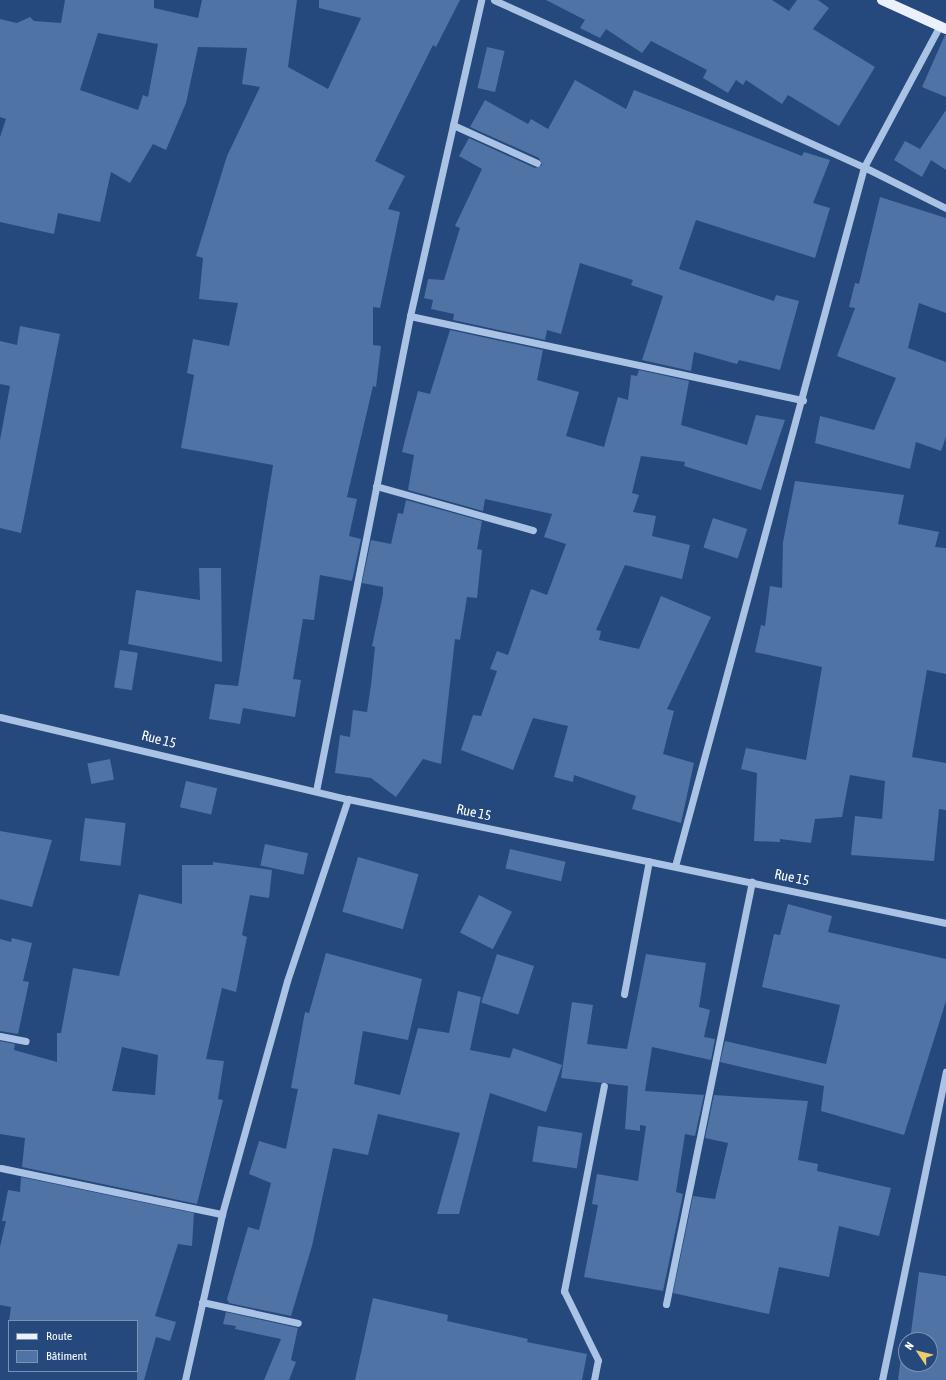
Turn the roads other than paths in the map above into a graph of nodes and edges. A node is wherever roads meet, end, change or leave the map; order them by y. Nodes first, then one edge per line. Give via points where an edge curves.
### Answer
1 (481, 0) edge
2 (494, 0) edge
3 (882, 0) edge
4 (942, 28) edge
5 (453, 125) junction
6 (537, 163) dead end
7 (864, 166) junction
8 (946, 208) edge
9 (410, 316) junction
10 (803, 400) junction
11 (376, 486) junction
12 (533, 530) dead end
13 (0, 716) edge
14 (316, 791) junction
15 (348, 799) junction
16 (649, 861) junction
17 (675, 866) junction
18 (752, 882) junction
19 (946, 923) edge
20 (624, 994) dead end
21 (0, 1036) edge
22 (26, 1041) dead end
23 (946, 1072) edge
24 (604, 1086) dead end
25 (1, 1168) edge
26 (222, 1214) junction
27 (202, 1302) junction
28 (666, 1304) dead end
29 (298, 1323) dead end
30 (186, 1380) edge
31 (594, 1380) edge
32 (882, 1380) edge

1 - 5 street
2 - 7 street
3 - 4 main road
4 - 7 street
5 - 6 street
5 - 9 street
7 - 8 street
7 - 10 street
9 - 10 street
9 - 11 street
10 - 17 street
11 - 12 street
11 - 14 street
13 - 14 street, Rue 15
14 - 15 street, Rue 15
15 - 16 street, Rue 15
15 - 26 street via 286,981
16 - 17 street, Rue 15
16 - 20 street
17 - 18 street, Rue 15
18 - 19 street, Rue 15
18 - 28 street
21 - 22 street
23 - 32 street
24 - 31 street via 564,1291 598,1360
25 - 26 street
26 - 27 street
27 - 29 street
27 - 30 street

